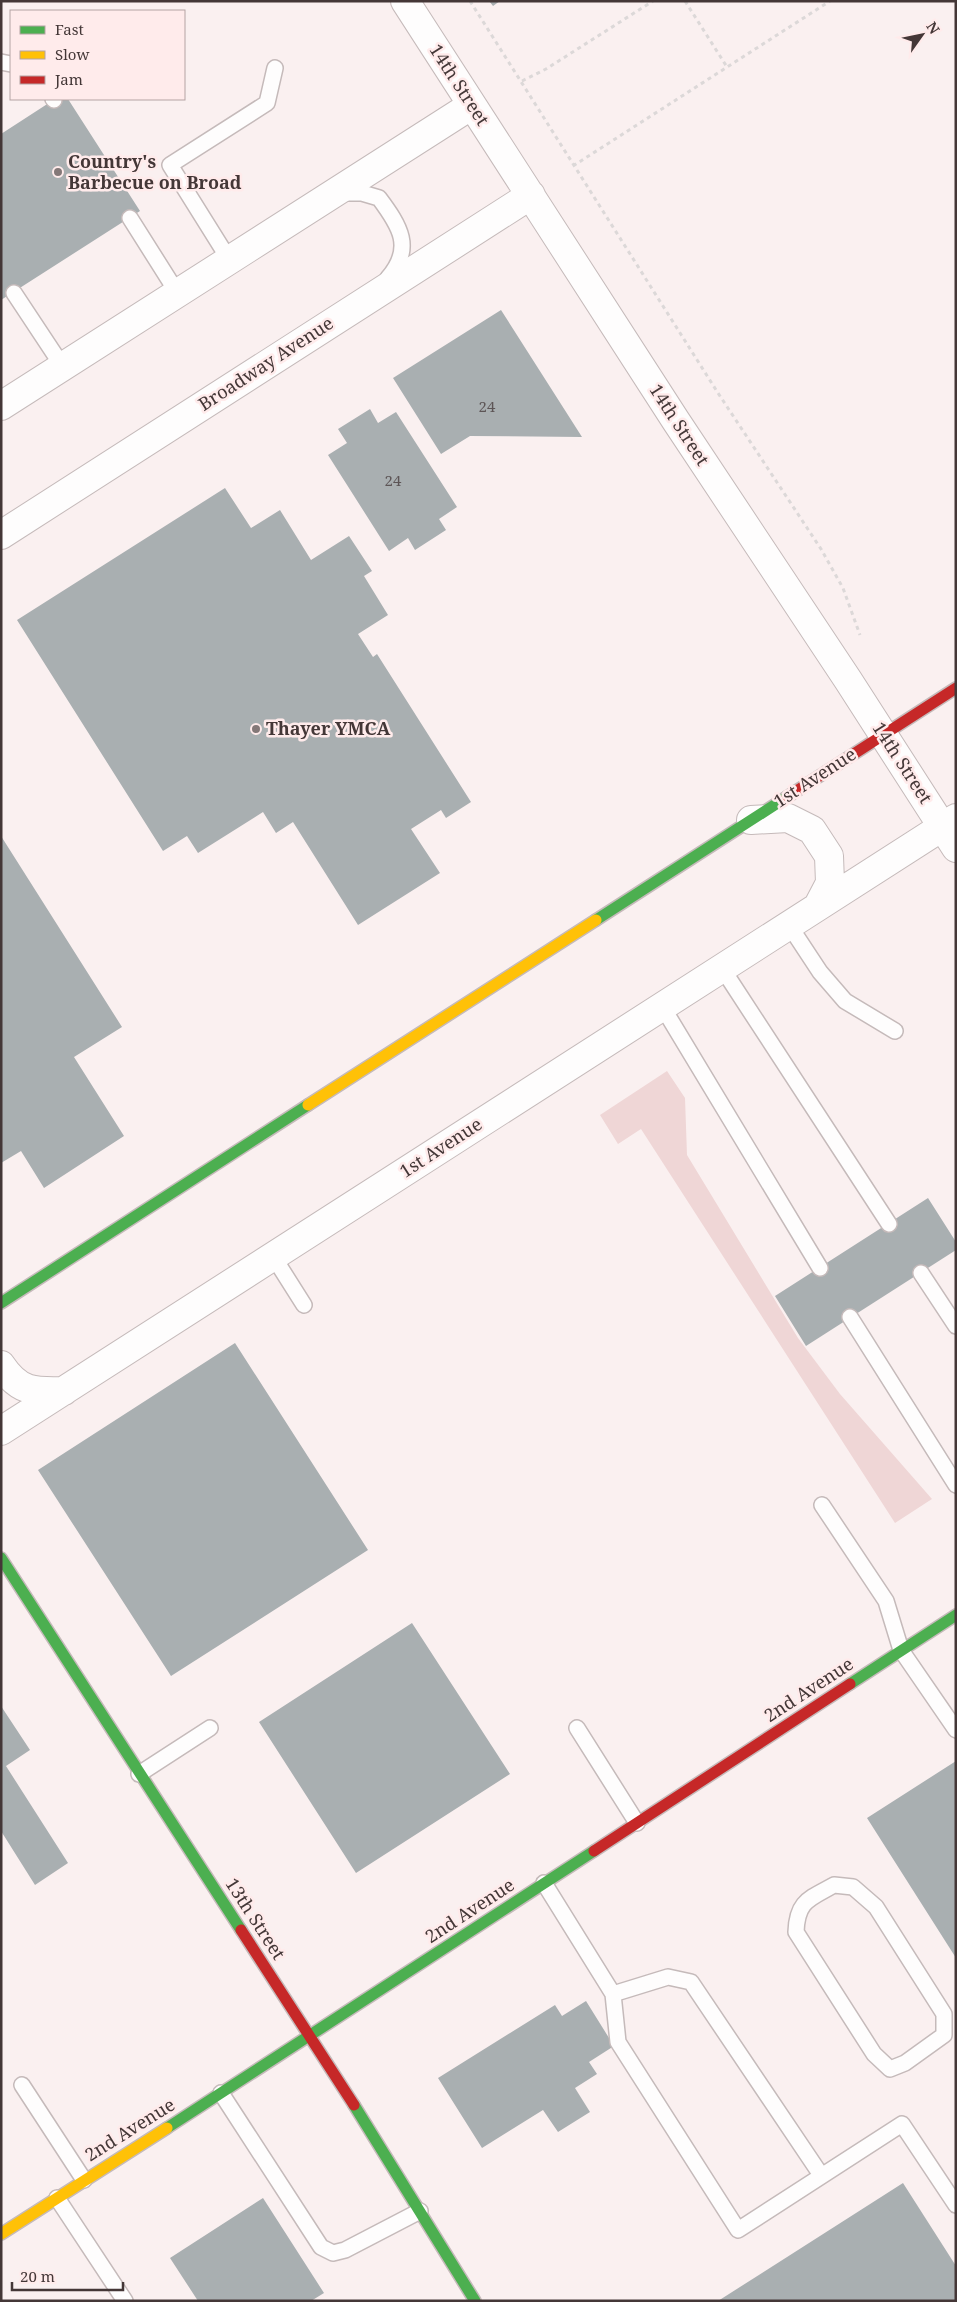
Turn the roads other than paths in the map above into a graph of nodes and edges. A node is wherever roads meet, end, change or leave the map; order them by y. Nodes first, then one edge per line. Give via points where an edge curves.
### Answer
1 (405, 1) edge
2 (275, 68) dead end
3 (472, 105) junction
4 (336, 193) junction
5 (531, 195) junction
6 (130, 218) dead end
7 (230, 260) junction
8 (14, 292) dead end
9 (376, 293) junction
10 (178, 294) junction
11 (63, 368) junction
12 (1, 406) edge
13 (1, 535) edge
14 (956, 688) edge
15 (883, 734) junction
16 (751, 820) junction
17 (951, 830) edge
18 (818, 906) junction
19 (790, 925) junction
20 (722, 968) junction
21 (662, 1006) junction
22 (895, 1031) dead end
23 (889, 1224) dead end
24 (273, 1256) junction
25 (820, 1268) dead end
26 (921, 1273) dead end
27 (3, 1304) edge
28 (304, 1305) dead end
29 (850, 1317) dead end
30 (956, 1326) edge
31 (1, 1365) edge
32 (64, 1391) junction
33 (1, 1431) edge
34 (956, 1485) edge
35 (822, 1505) dead end
36 (1, 1558) edge
37 (956, 1615) edge
38 (901, 1650) junction
39 (210, 1728) dead end
40 (576, 1728) dead end
41 (956, 1730) edge
42 (139, 1774) junction
43 (637, 1823) junction
44 (544, 1883) junction
45 (614, 1994) junction
46 (950, 2013) edge
47 (311, 2036) junction
48 (22, 2086) dead end
49 (221, 2093) junction
50 (821, 2175) junction
51 (84, 2180) junction
52 (57, 2198) junction
53 (956, 2205) edge
54 (420, 2211) junction
55 (1, 2234) edge
56 (125, 2301) edge
57 (475, 2301) edge

1 - 3 street, 14th Street
2 - 7 lane via 267,103 170,165
3 - 4 street
3 - 5 street, 14th Street
4 - 7 street
4 - 9 lane via 362,193 379,198 400,230 403,248 398,267
5 - 9 street, Broadway Avenue
5 - 15 street, 14th Street
6 - 10 lane
7 - 10 street
8 - 11 lane
9 - 13 street, Broadway Avenue
10 - 11 street
11 - 12 street
14 - 15 main road, 1st Avenue
15 - 16 main road, 1st Avenue
15 - 17 street, 14th Street
16 - 18 street, 1st Avenue via 788,818 812,830 829,856 830,883
16 - 27 main road, 1st Avenue
17 - 18 street, 1st Avenue
18 - 19 street, 1st Avenue
19 - 20 street, 1st Avenue
19 - 22 lane via 820,972 845,1001
20 - 21 street, 1st Avenue
20 - 23 lane
21 - 24 street, 1st Avenue
21 - 25 lane
24 - 28 lane
24 - 32 street, 1st Avenue
26 - 30 lane
29 - 34 lane
31 - 32 street via 10,1380 34,1392
32 - 33 street, 1st Avenue
35 - 38 lane via 886,1600
36 - 42 main road, 13th Street
37 - 38 main road, 2nd Avenue
38 - 41 lane
38 - 43 main road, 2nd Avenue
39 - 42 lane
40 - 43 lane
42 - 47 main road, 13th Street
43 - 44 main road, 2nd Avenue
44 - 45 lane
44 - 47 main road, 2nd Avenue
45 - 50 lane via 668,1977 691,1982
45 - 50 lane via 618,2042 738,2230
46 - 46 lane via 876,1907 853,1887 834,1885 808,1899 797,1916 796,1932 874,2054 890,2069 905,2063 944,2035
47 - 49 main road, 2nd Avenue
47 - 54 main road, 13th Street
48 - 51 lane
49 - 51 main road, 2nd Avenue
49 - 54 lane via 321,2247 333,2253 345,2250
50 - 53 lane via 902,2124
51 - 52 main road, 2nd Avenue
52 - 55 main road, 2nd Avenue
52 - 56 lane
54 - 57 main road, 13th Street

